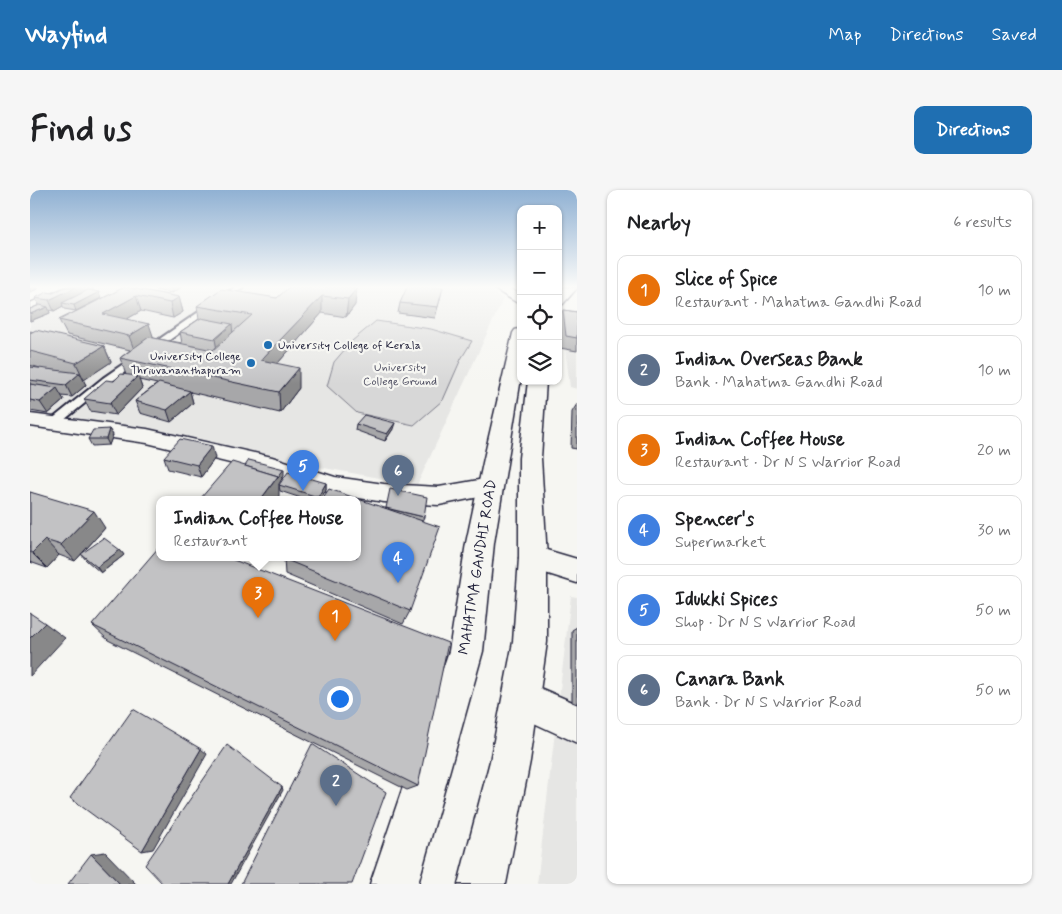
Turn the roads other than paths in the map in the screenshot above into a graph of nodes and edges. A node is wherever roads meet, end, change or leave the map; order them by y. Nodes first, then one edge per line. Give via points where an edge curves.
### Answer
1 (194, 319) edge
2 (520, 340) edge
3 (537, 385) edge
4 (38, 422) edge
5 (490, 487) junction
6 (533, 558) junction
7 (577, 571) edge
8 (521, 698) junction
9 (577, 724) edge
10 (489, 881) edge
11 (394, 884) edge

1 - 4 lane via 107,380
2 - 5 main road, MAHATMA GANDHI ROAD
3 - 6 main road via 530,458
4 - 5 main road via 147,436 272,465 334,485 384,493 439,496
5 - 11 main road, MAHATMA GANDHI ROAD via 466,651
6 - 7 main road
6 - 8 main road via 530,642
8 - 9 main road
8 - 10 main road

